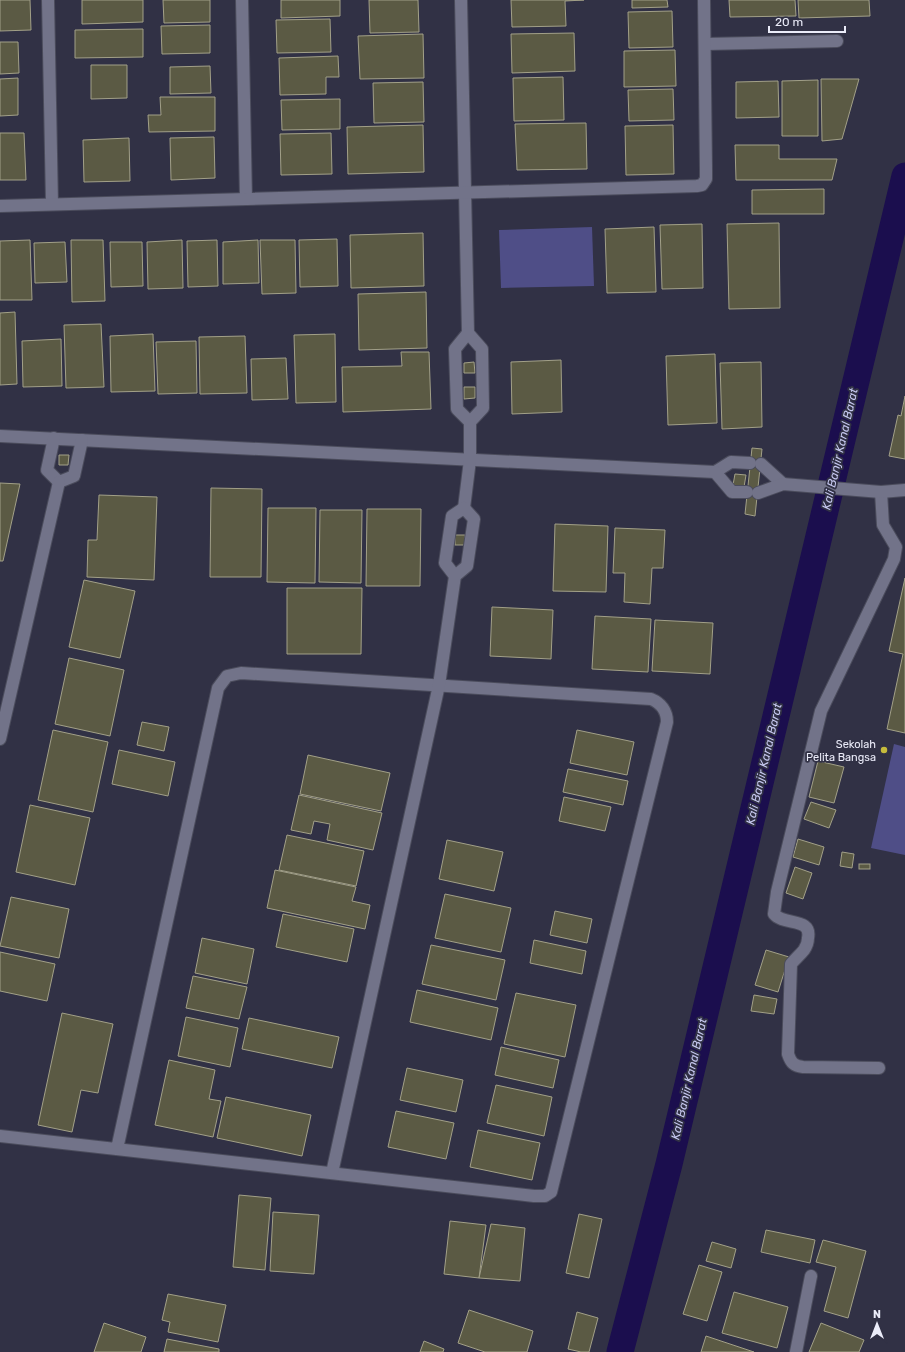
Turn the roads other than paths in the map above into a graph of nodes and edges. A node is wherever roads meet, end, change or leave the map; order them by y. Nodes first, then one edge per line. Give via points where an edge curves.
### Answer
1 (48, 0) edge
2 (242, 0) edge
3 (461, 0) edge
4 (704, 0) edge
5 (837, 41) dead end
6 (705, 44) junction
7 (465, 193) junction
8 (246, 199) junction
9 (52, 204) junction
10 (0, 206) edge
11 (468, 333) junction
12 (470, 422) junction
13 (0, 436) edge
14 (54, 438) junction
15 (82, 440) junction
16 (470, 460) junction
17 (714, 472) junction
18 (59, 482) junction
19 (783, 484) junction
20 (905, 490) edge
21 (877, 492) junction
22 (464, 508) junction
23 (454, 576) junction
24 (439, 685) junction
25 (0, 739) edge
26 (879, 1068) dead end
27 (0, 1136) edge
28 (117, 1149) junction
29 (332, 1173) junction
30 (810, 1276) dead end
31 (796, 1352) edge

1 - 9 street
2 - 8 street
3 - 7 street
4 - 6 street
5 - 6 street
6 - 7 street via 706,179 702,185
7 - 8 street
7 - 11 street
8 - 9 street
9 - 10 street
11 - 12 street via 455,349 457,409
11 - 12 street via 482,349 483,408
12 - 16 street
13 - 14 street
14 - 15 street
14 - 18 street via 47,470
15 - 16 street
15 - 18 street via 74,476
16 - 17 street
16 - 22 street
17 - 19 street via 731,462 756,464
17 - 19 street via 732,492 752,493
18 - 25 street
19 - 21 street
20 - 21 street
21 - 26 street via 883,525 896,547 894,559 821,711 777,892 774,914 777,918 804,925 808,928 809,934 807,945 791,964 788,1054 792,1063 803,1067
22 - 23 street via 452,516 448,540 445,563
22 - 23 street via 474,519 467,566
23 - 24 street
24 - 28 street via 242,673 227,676 218,688
24 - 29 street
24 - 29 street via 651,699 664,709 667,722 551,1192 545,1196 534,1196
27 - 28 street
28 - 29 street
30 - 31 street

